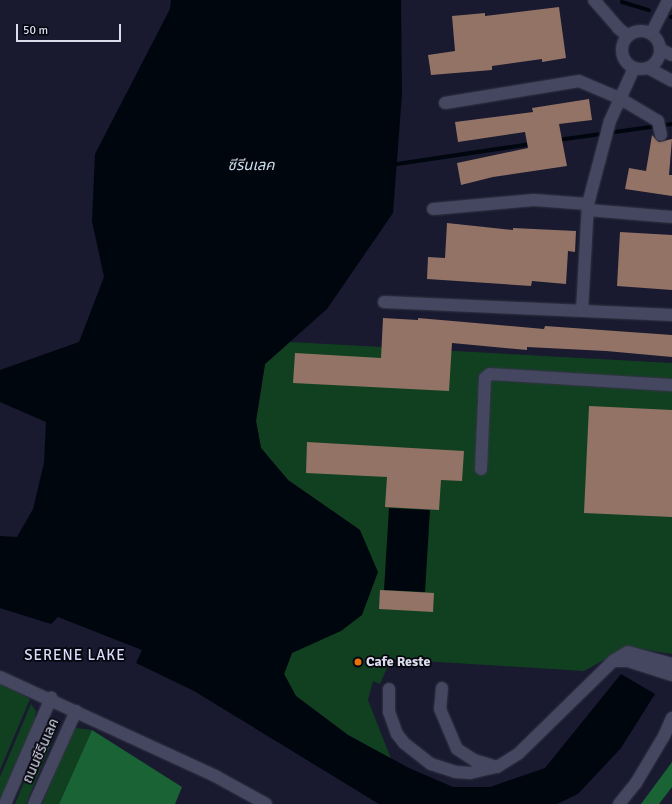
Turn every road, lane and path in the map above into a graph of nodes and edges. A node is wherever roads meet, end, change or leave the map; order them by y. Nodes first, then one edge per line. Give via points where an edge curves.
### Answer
1 (594, 0) edge
2 (668, 0) edge
3 (651, 34) junction
4 (628, 36) junction
5 (660, 49) junction
6 (672, 55) edge
7 (634, 68) junction
8 (648, 68) junction
9 (672, 81) edge
10 (619, 98) junction
11 (445, 103) dead end
12 (660, 129) dead end
13 (588, 207) junction
14 (433, 209) dead end
15 (672, 217) edge
16 (384, 302) dead end
17 (582, 311) junction
18 (672, 315) edge
19 (672, 385) edge
20 (481, 469) dead end
21 (613, 661) junction
22 (672, 664) edge
23 (672, 675) edge
24 (0, 677) edge
25 (442, 688) dead end
26 (390, 689) dead end
27 (51, 698) junction
28 (76, 711) junction
29 (672, 718) edge
30 (497, 767) junction
31 (5, 804) edge
32 (34, 804) edge
33 (266, 804) edge
34 (619, 804) edge

1 - 4 street
2 - 3 street
3 - 4 street via 639,31
3 - 5 street
4 - 7 street via 624,41 622,54
5 - 6 street
5 - 8 street via 657,61
7 - 8 street
7 - 10 street
8 - 9 street
10 - 11 street via 579,81
10 - 12 street
10 - 13 street
13 - 14 street via 534,200
13 - 15 street
13 - 17 street
16 - 17 street
17 - 18 street
19 - 20 street via 509,374 486,375
21 - 22 street via 628,652
21 - 23 street via 628,661
21 - 30 street via 518,754
24 - 27 street
25 - 30 street via 440,709 457,749 474,760
26 - 30 street via 389,712 397,734 421,758 443,769 456,772 484,771
27 - 28 street
27 - 31 street, ถนนซีรีนเลค
28 - 32 street, ถนนซีรีนเลค
28 - 33 street via 215,776
29 - 34 street via 636,783

